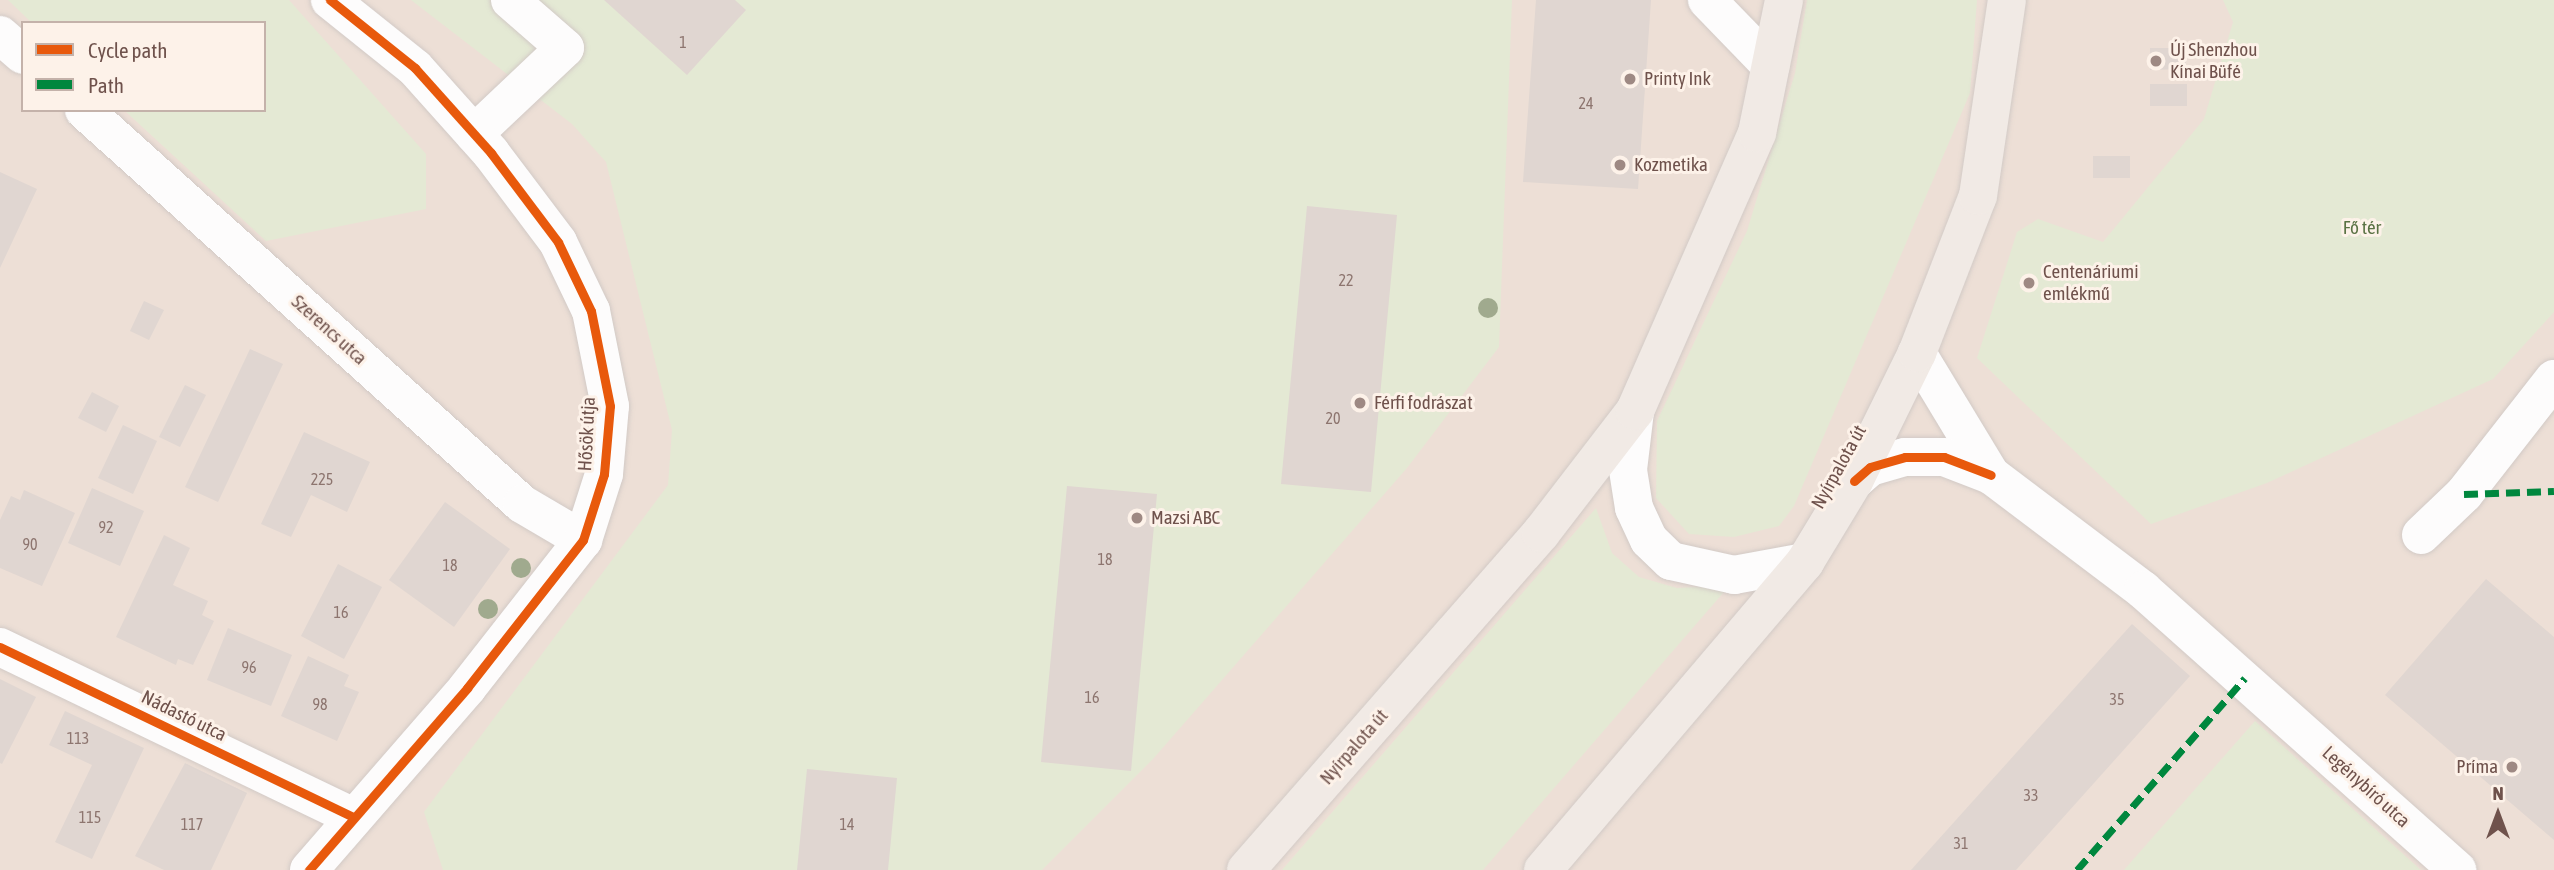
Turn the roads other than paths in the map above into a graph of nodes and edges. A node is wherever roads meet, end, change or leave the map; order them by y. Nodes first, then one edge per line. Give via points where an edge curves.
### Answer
1 (330, 0) edge
2 (510, 0) edge
3 (1707, 0) edge
4 (1784, 0) edge
5 (2007, 0) edge
6 (0, 35) edge
7 (21, 53) edge
8 (1770, 65) junction
9 (86, 112) edge
10 (474, 134) junction
11 (1917, 353) junction
12 (2554, 379) edge
13 (1635, 411) junction
14 (1991, 475) junction
15 (1854, 481) junction
16 (2421, 535) dead end
17 (583, 540) junction
18 (1805, 562) junction
19 (0, 647) edge
20 (354, 817) junction
21 (309, 870) edge
22 (1246, 870) edge
23 (1543, 870) edge
24 (2457, 870) edge

1 - 10 street, Hősök útja via 415,68
2 - 10 street via 565,48
3 - 8 street
4 - 8 main road, Nyírpalota út
5 - 11 main road, Nyírpalota út via 1978,196
6 - 7 street
8 - 13 main road, Nyírpalota út via 1756,133 1723,221
9 - 17 street, Szerencs utca via 523,504
10 - 17 street, Hősök útja via 558,242 591,311 610,406 604,474
11 - 14 street
11 - 15 main road, Nyírpalota út
12 - 16 street via 2464,494
13 - 18 street via 1628,470 1634,508 1648,540 1671,561 1734,575
13 - 22 main road, Nyírpalota út via 1541,533
14 - 15 street via 1944,457 1905,457 1870,467
14 - 24 street, Legénybíró utca via 2125,575 2276,704
15 - 18 main road, Nyírpalota út
17 - 20 street, Hősök útja via 467,688
18 - 23 main road, Nyírpalota út
19 - 20 street, Nádastó utca
20 - 21 street, Hősök útja

